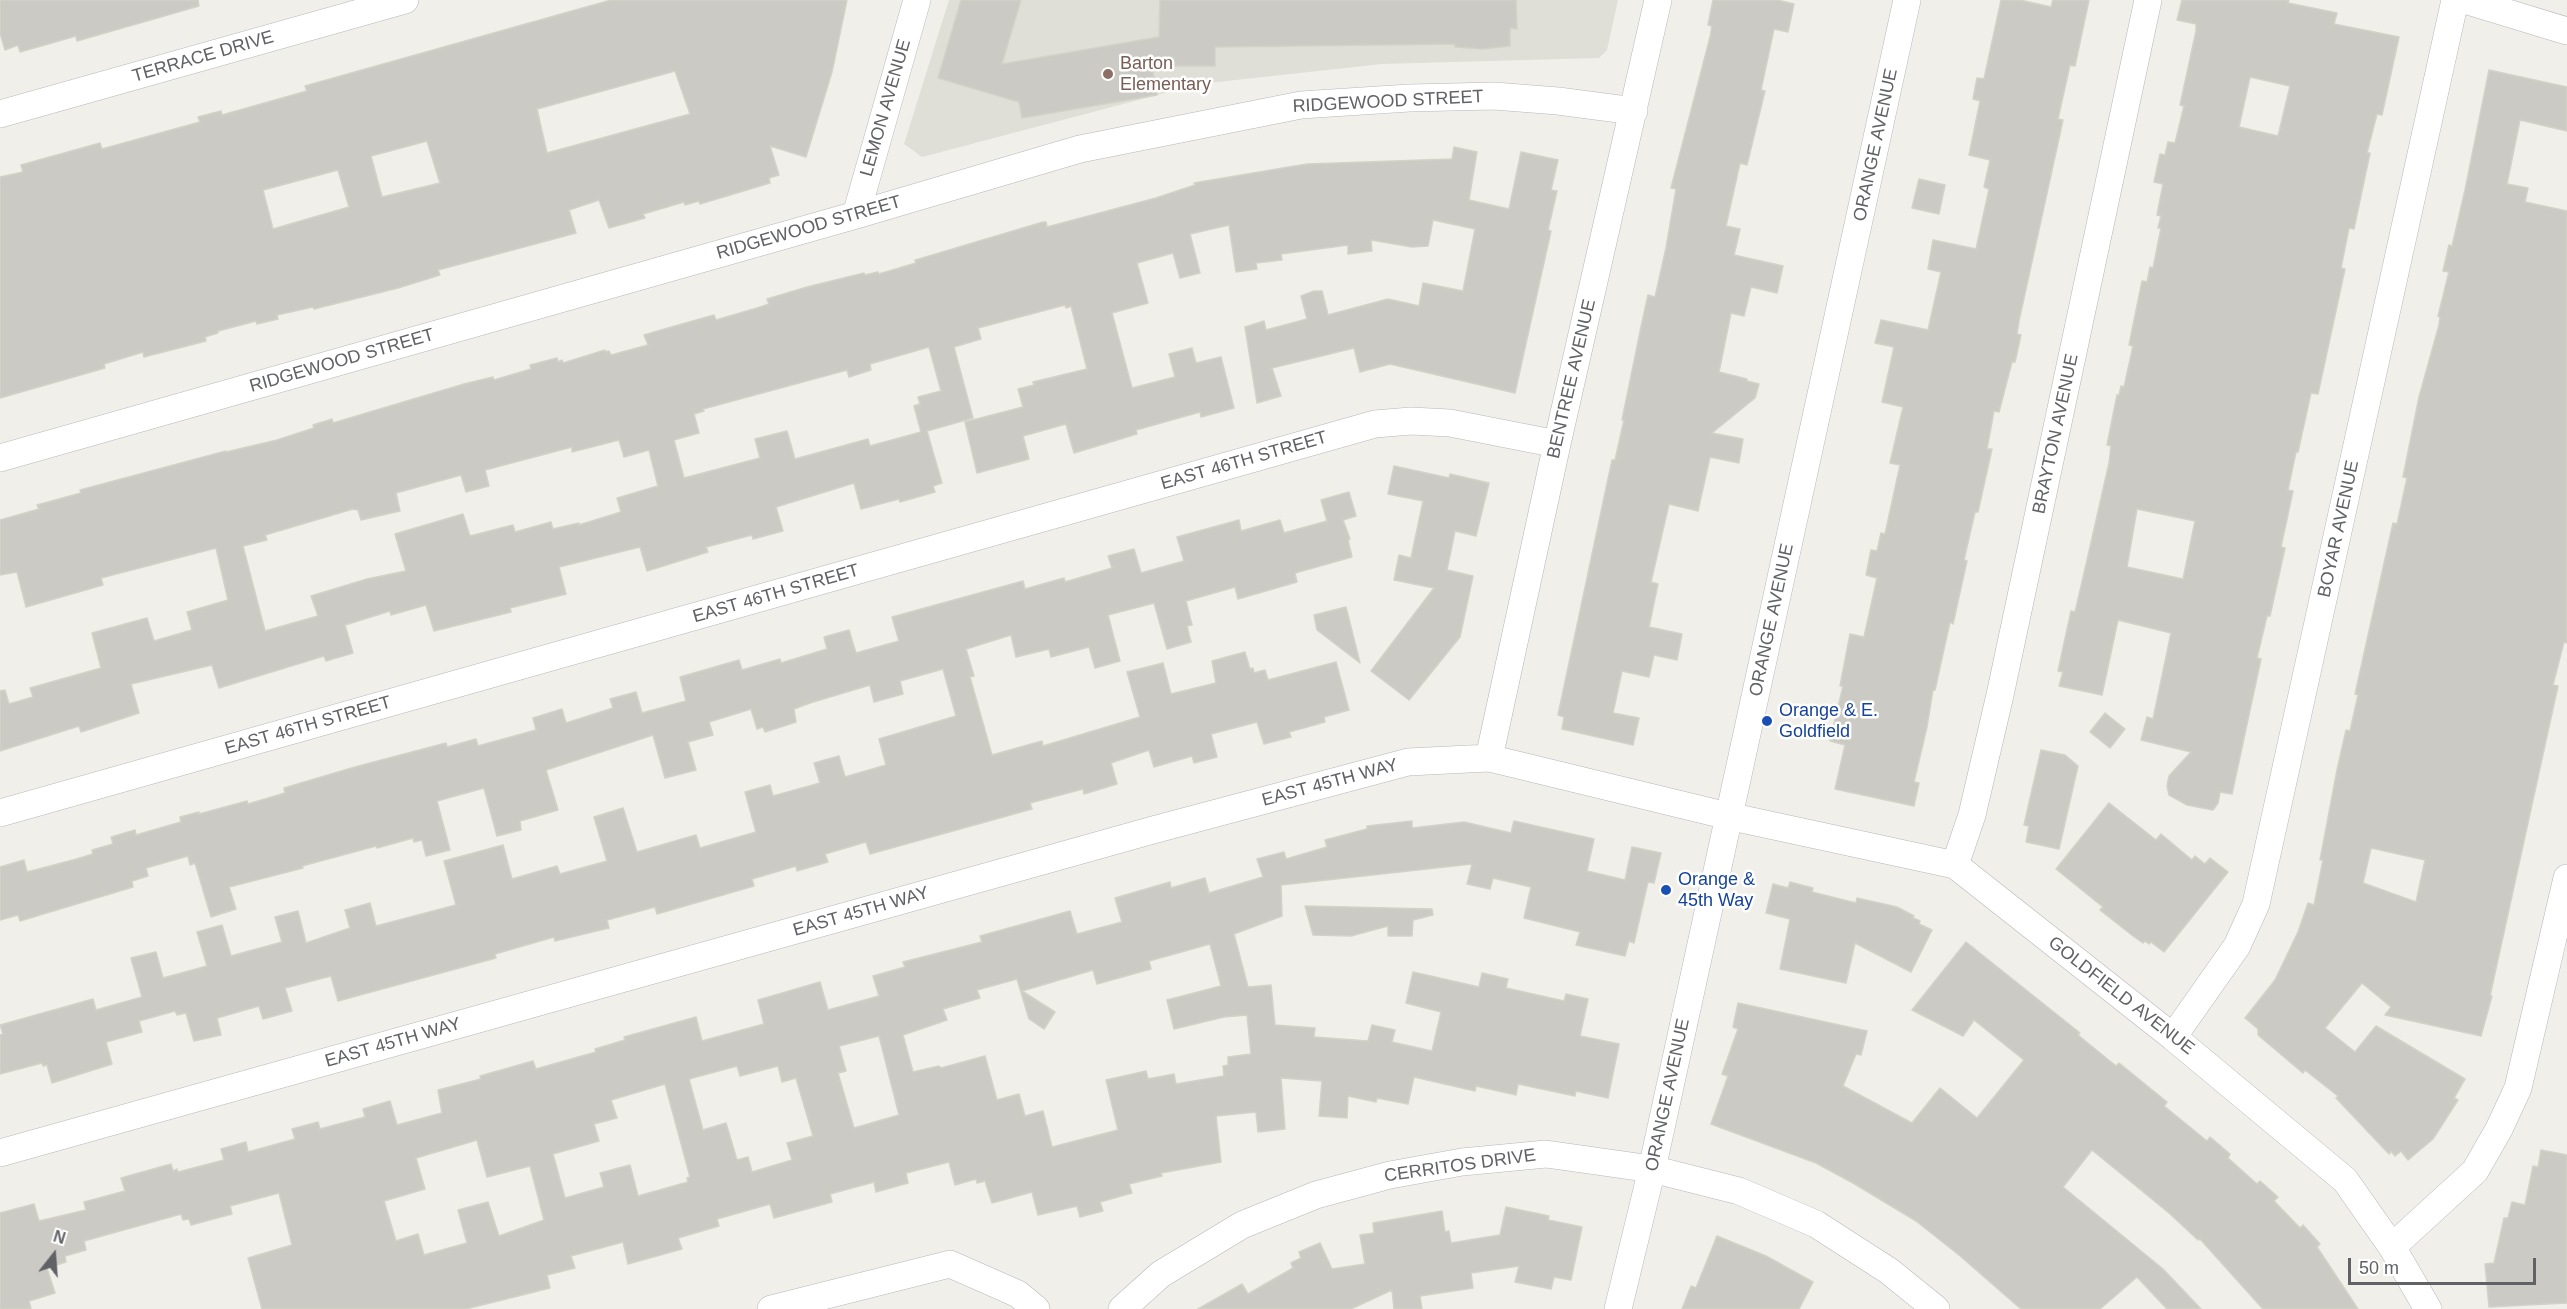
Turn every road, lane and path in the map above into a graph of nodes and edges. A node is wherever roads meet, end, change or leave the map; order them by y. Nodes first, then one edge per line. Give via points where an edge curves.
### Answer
1 (405, 0) edge
2 (917, 0) edge
3 (1658, 0) edge
4 (1907, 0) edge
5 (2148, 0) edge
6 (2455, 0) edge
7 (2465, 0) edge
8 (2567, 31) edge
9 (1634, 111) junction
10 (0, 114) edge
11 (856, 215) junction
12 (1557, 444) junction
13 (0, 458) edge
14 (1489, 758) junction
15 (0, 813) edge
16 (1728, 816) junction
17 (1955, 865) junction
18 (2567, 878) edge
19 (2173, 1037) junction
20 (0, 1154) edge
21 (1652, 1169) junction
22 (2392, 1247) junction
23 (771, 1309) edge
24 (1036, 1309) edge
25 (1122, 1309) edge
26 (1618, 1309) edge
27 (1936, 1309) edge
28 (2428, 1309) edge

1 - 10 street, TERRACE DRIVE
2 - 11 street, LEMON AVENUE
3 - 9 street, BENTREE AVENUE
4 - 16 street, ORANGE AVENUE
5 - 17 street, BRAYTON AVENUE via 2000,695 1972,815
6 - 19 street, BOYAR AVENUE via 2256,904 2237,946
7 - 8 street
9 - 11 street, RIDGEWOOD STREET via 1494,96 1301,105 1080,148
9 - 12 street, BENTREE AVENUE
11 - 13 street, RIDGEWOOD STREET
12 - 14 street, BENTREE AVENUE
12 - 15 street, EAST 46TH STREET via 1450,423 1375,424
14 - 16 street, EAST 45TH WAY
14 - 20 street, EAST 45TH WAY via 1408,762
16 - 17 street, GOLDFIELD AVENUE
16 - 21 street, ORANGE AVENUE
17 - 19 street, GOLDFIELD AVENUE
18 - 22 street via 2518,1088 2499,1129 2475,1171
19 - 22 street, GOLDFIELD AVENUE via 2345,1180
21 - 25 street, CERRITOS DRIVE via 1546,1154 1390,1174 1316,1195 1242,1225 1161,1274
21 - 26 street, ORANGE AVENUE
21 - 27 street, CERRITOS DRIVE via 1739,1191 1816,1224 1888,1271
22 - 28 street, GOLDFIELD AVENUE
23 - 24 street via 950,1264 1018,1294

